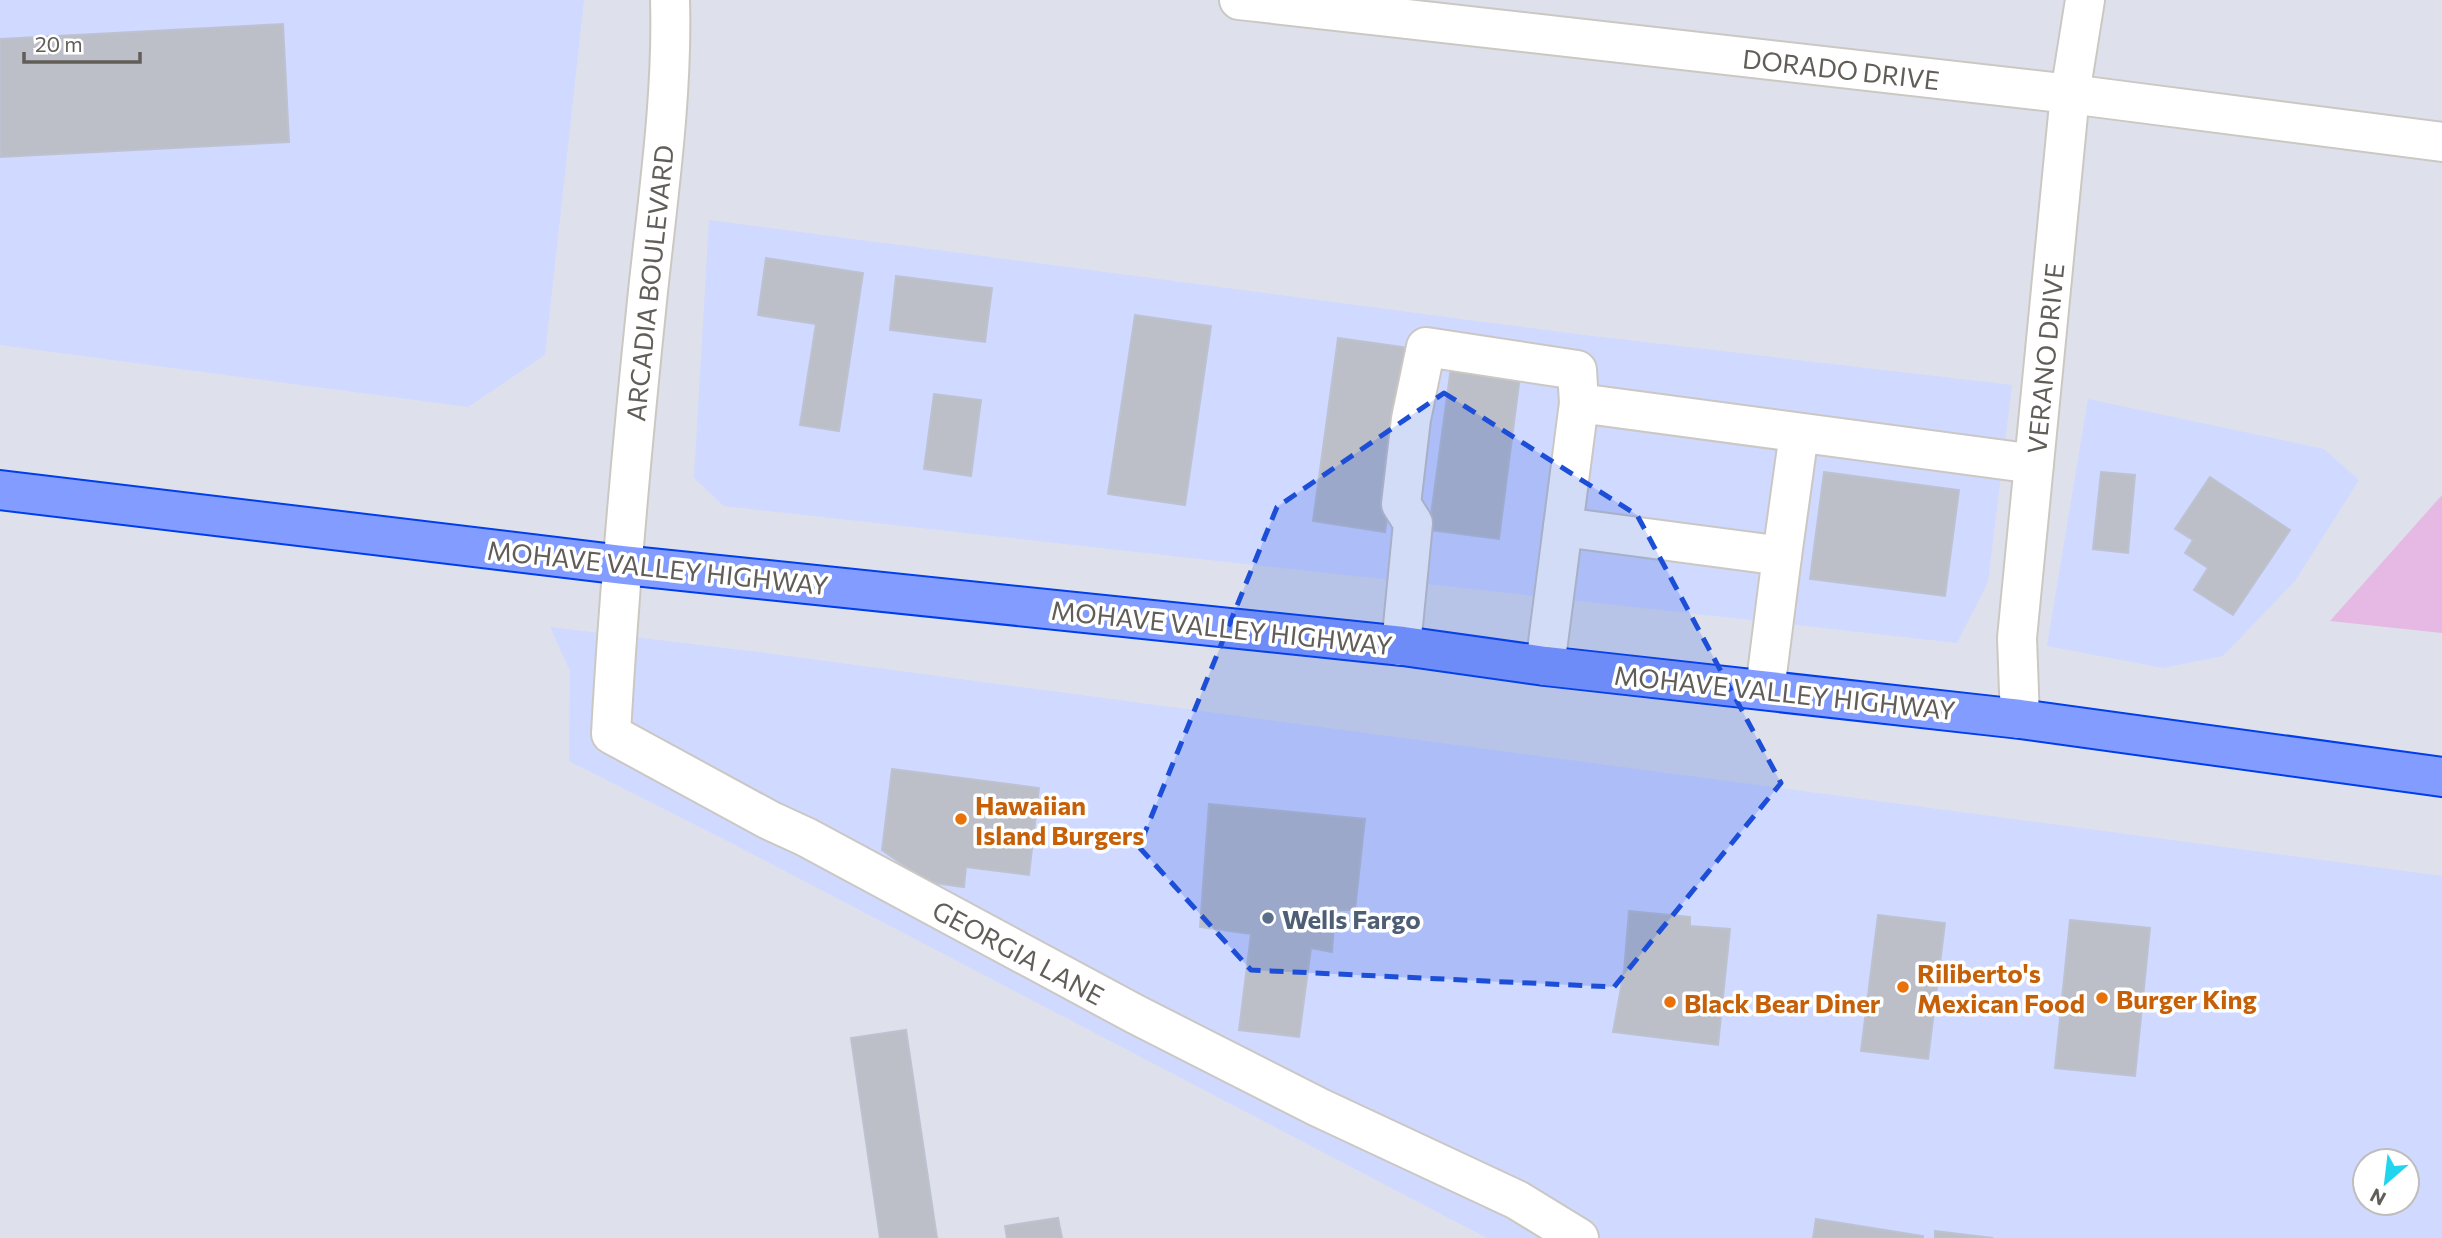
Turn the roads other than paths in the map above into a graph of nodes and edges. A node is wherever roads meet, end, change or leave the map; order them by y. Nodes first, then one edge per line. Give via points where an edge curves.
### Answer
1 (670, 0) edge
2 (1239, 0) edge
3 (2085, 0) edge
4 (2070, 94) junction
5 (2442, 142) edge
6 (1579, 403) junction
7 (1799, 433) junction
8 (2034, 464) junction
9 (0, 490) edge
10 (1563, 527) junction
11 (1782, 556) junction
12 (623, 565) junction
13 (1401, 646) junction
14 (1545, 666) junction
15 (1765, 690) junction
16 (2020, 719) junction
17 (2442, 777) edge
18 (1579, 1238) edge

1 - 12 street, ARCADIA BOULEVARD via 671,52
2 - 4 street, DORADO DRIVE
3 - 4 street, VERANO DRIVE
4 - 5 street, DORADO DRIVE
4 - 8 street, VERANO DRIVE
6 - 7 street
6 - 10 street
6 - 13 street via 1577,370 1426,346 1417,433 1401,504 1415,512
7 - 8 street
7 - 11 street
8 - 16 street, VERANO DRIVE via 2017,638
9 - 12 highway, MOHAVE VALLEY HIGHWAY
10 - 11 street
10 - 14 street
11 - 15 street
12 - 13 highway, MOHAVE VALLEY HIGHWAY
12 - 18 street, GEORGIA LANE via 611,734 1135,1014 1318,1107 1517,1200
13 - 14 highway, MOHAVE VALLEY HIGHWAY
14 - 15 highway, MOHAVE VALLEY HIGHWAY
15 - 16 highway, MOHAVE VALLEY HIGHWAY
16 - 17 highway, MOHAVE VALLEY HIGHWAY

